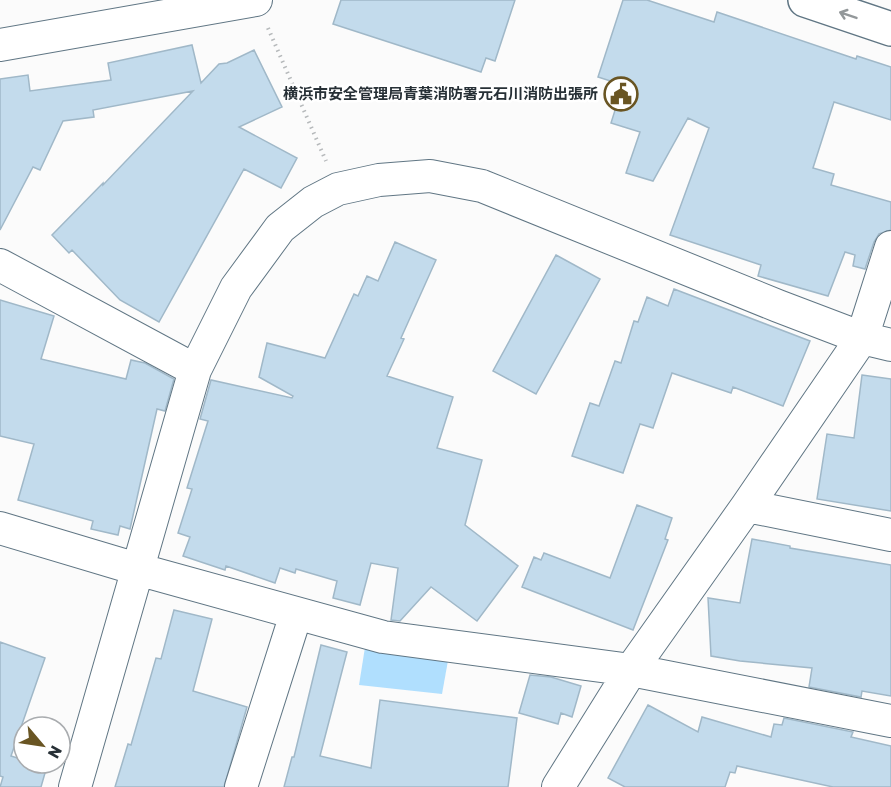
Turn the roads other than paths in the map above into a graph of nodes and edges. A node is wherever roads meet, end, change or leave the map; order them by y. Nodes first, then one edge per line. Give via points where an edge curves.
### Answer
1 (256, 0) edge
2 (805, 0) edge
3 (891, 29) edge
4 (0, 45) edge
5 (891, 247) edge
6 (0, 265) edge
7 (876, 341) edge
8 (195, 370) junction
9 (747, 506) junction
10 (0, 528) edge
11 (891, 535) edge
12 (137, 569) junction
13 (296, 614) junction
14 (631, 670) junction
15 (891, 721) edge
16 (75, 787) edge
17 (241, 787) edge
18 (558, 787) edge

1 - 4 street
3 -> 2 main road
5 - 7 street
6 - 8 street
7 - 8 street via 778,306 482,186 430,176 379,180 338,189 313,202 280,228 236,288
7 - 9 street
8 - 12 street
9 - 11 street
9 - 14 street
10 - 12 street
12 - 13 street
12 - 16 street
13 - 14 street via 383,637
13 - 17 street
14 - 15 street
14 - 18 street

